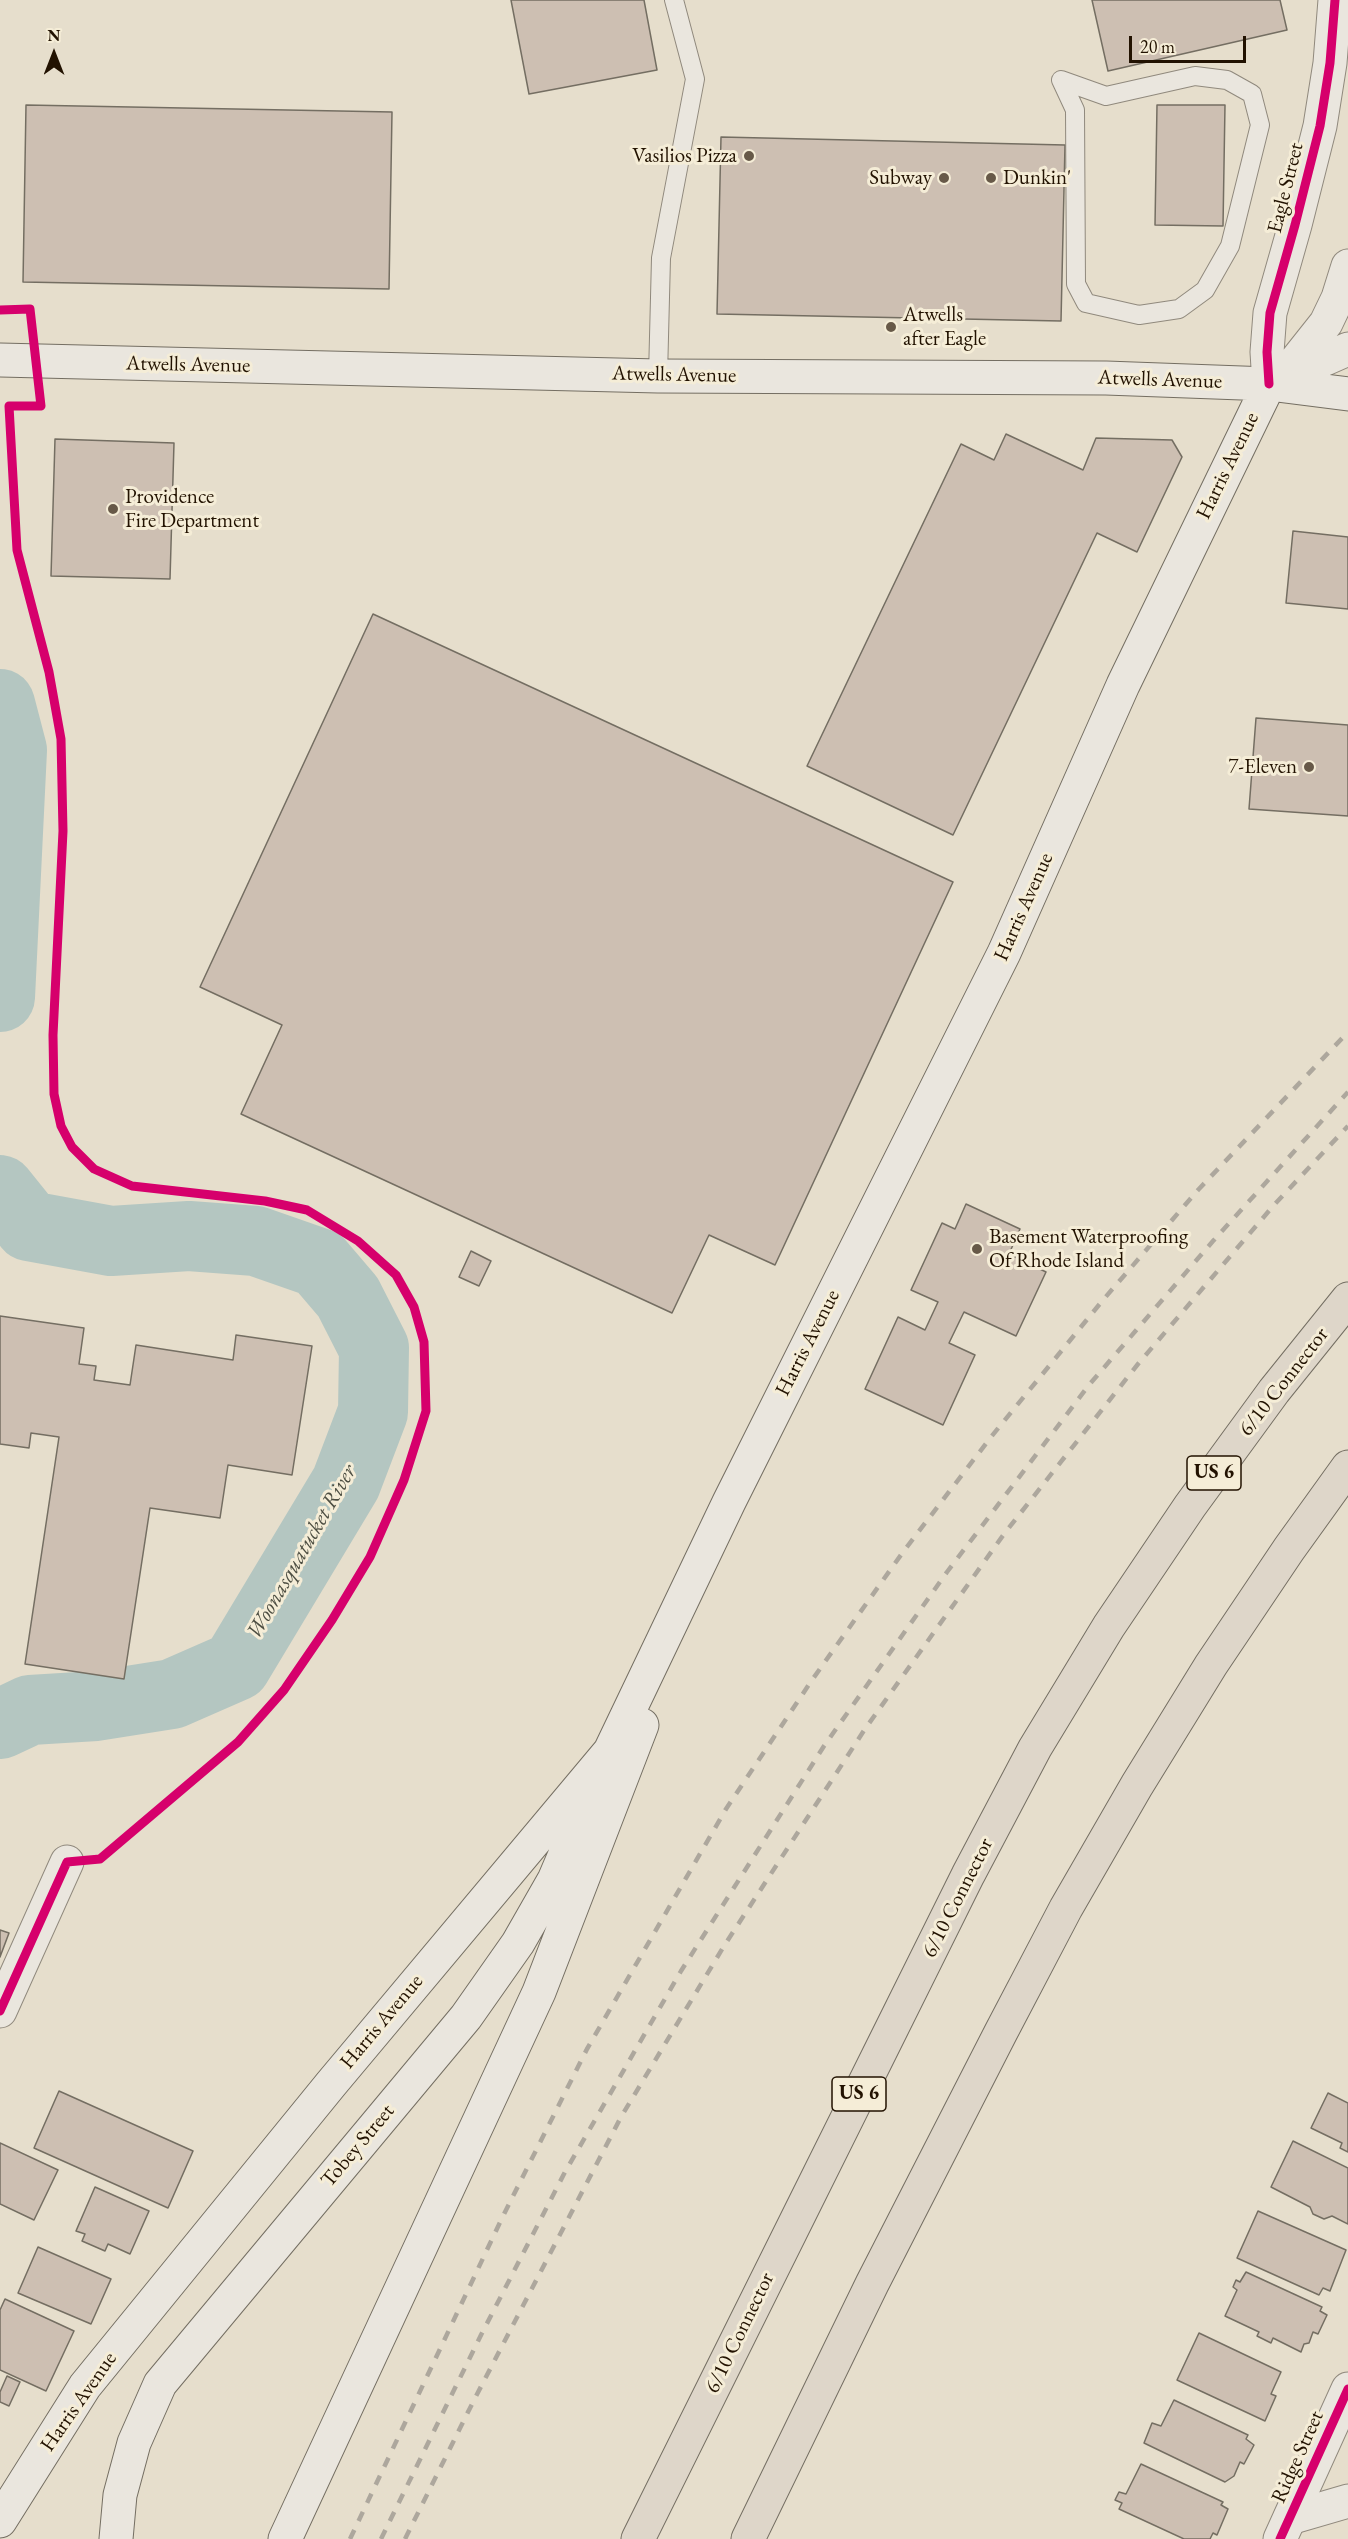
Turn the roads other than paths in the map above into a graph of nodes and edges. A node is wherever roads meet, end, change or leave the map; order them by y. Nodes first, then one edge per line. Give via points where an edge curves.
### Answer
1 (674, 0) edge
2 (1335, 0) edge
3 (1061, 80) joint
4 (1348, 266) edge
5 (1348, 349) edge
6 (0, 360) edge
7 (658, 376) junction
8 (1269, 384) junction
9 (1348, 394) edge
10 (1348, 1299) edge
11 (1348, 1467) edge
12 (729, 1502) junction
13 (610, 1751) junction
14 (67, 1862) dead end
15 (0, 2011) edge
16 (1348, 2389) edge
17 (1348, 2501) edge
18 (0, 2521) edge
19 (1285, 2529) edge
20 (116, 2539) edge
21 (285, 2539) edge
22 (638, 2539) edge
23 (748, 2539) edge

1 - 7 lane via 695,79 661,258
2 - 8 main road, Eagle Street via 1320,126 1270,313
3 - 3 lane via 1106,96 1195,76 1227,80 1252,94 1260,125 1230,246 1205,290 1179,309 1139,315 1086,303 1076,284 1075,110
4 - 8 main road via 1326,323 1295,362
5 - 8 main road
6 - 7 main road, Atwells Avenue
7 - 8 main road, Atwells Avenue via 1106,378
8 - 9 main road, Atwells Avenue
8 - 12 main road, Harris Avenue via 1150,626 1004,953
10 - 22 highway, 6/10 Connector / US 6 via 1274,1391 1190,1506 1109,1626 1035,1748
11 - 23 highway via 1210,1665 1066,1908 872,2284
12 - 13 main road, Harris Avenue
12 - 21 main road, Harris Avenue via 539,1992
13 - 18 main road, Harris Avenue via 85,2386
13 - 20 main road, Tobey Street via 554,1880 518,1943 466,2017 160,2384 134,2443 120,2495
14 - 15 main road
16 - 19 main road, Ridge Street
17 - 19 main road

